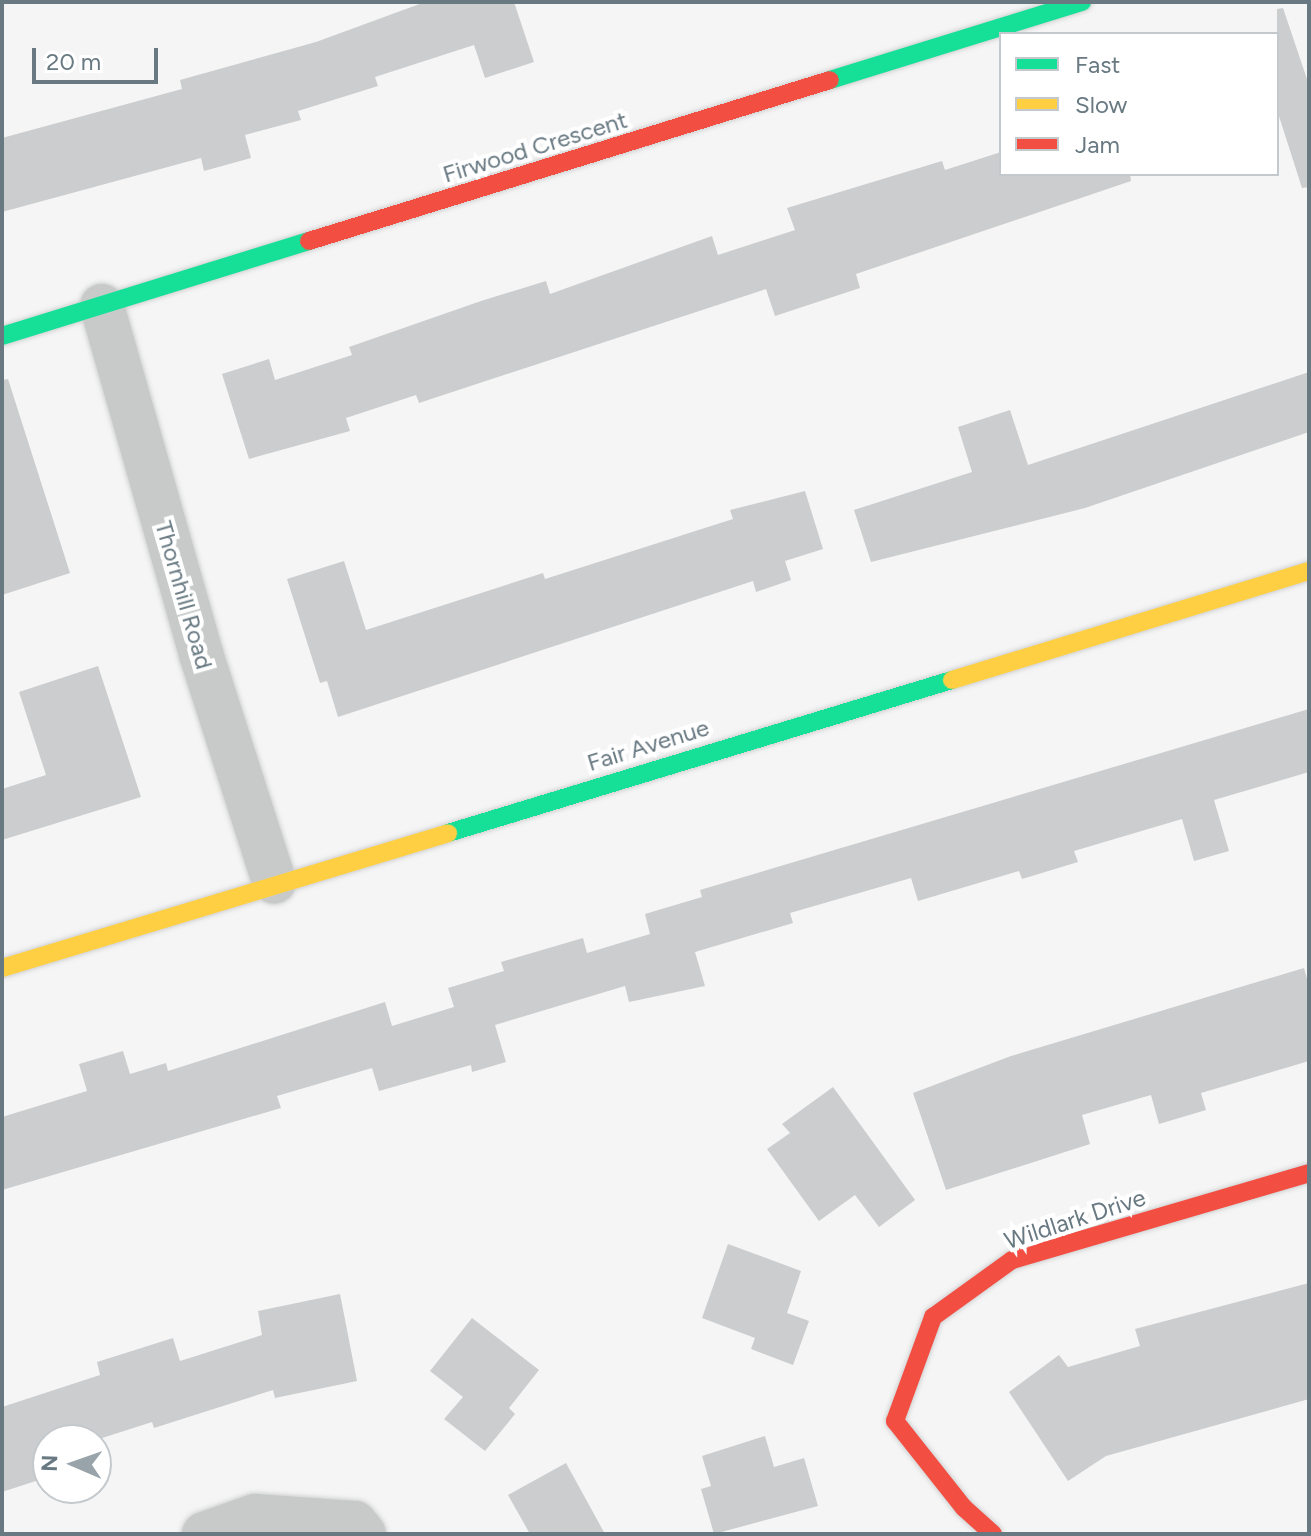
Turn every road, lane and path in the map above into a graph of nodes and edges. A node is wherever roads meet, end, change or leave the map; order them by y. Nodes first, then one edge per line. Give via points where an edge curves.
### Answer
1 (1082, 2) edge
2 (102, 306) junction
3 (2, 336) edge
4 (1309, 571) edge
5 (274, 882) junction
6 (2, 968) edge
7 (1309, 1173) edge
8 (204, 1534) edge
9 (364, 1534) edge
10 (993, 1534) edge

1 - 2 street, Firwood Crescent
2 - 3 street, Firwood Crescent
2 - 5 street, Thornhill Road via 201,654
4 - 5 street, Fair Avenue
5 - 6 street, Fair Avenue
7 - 10 street, Wildlark Drive via 1012,1260 933,1317 895,1421 964,1508
8 - 9 street via 255,1516 355,1523

